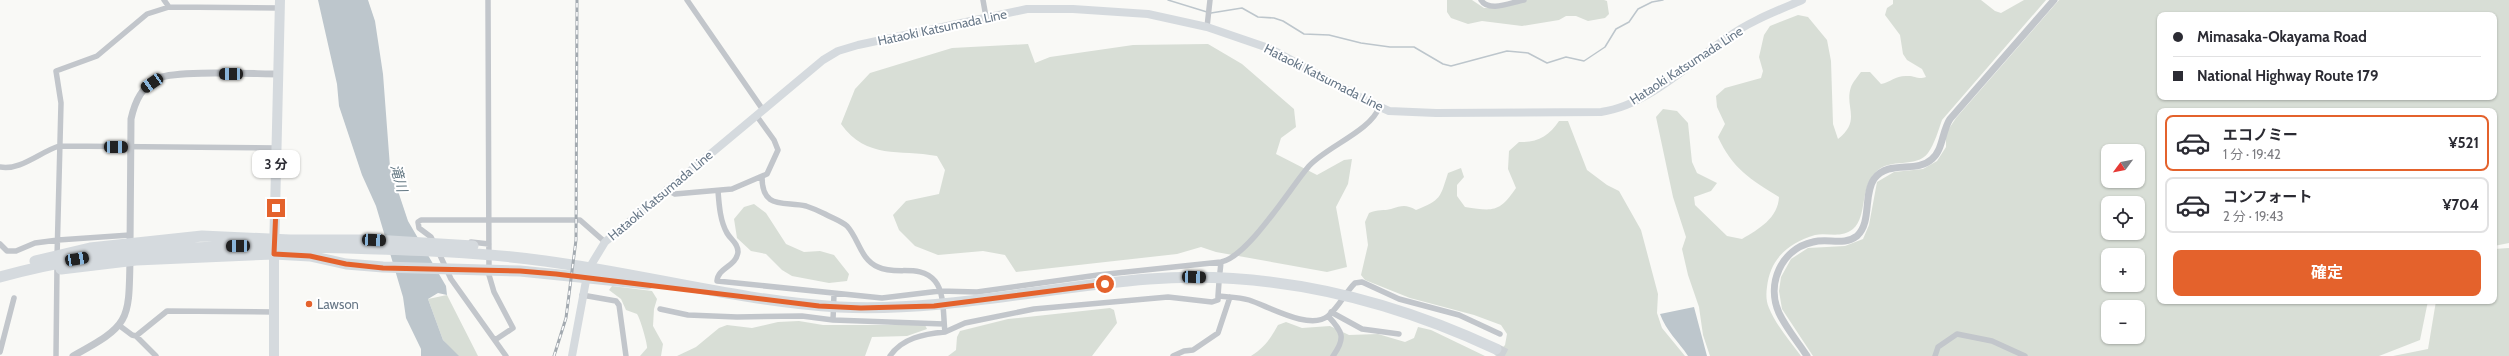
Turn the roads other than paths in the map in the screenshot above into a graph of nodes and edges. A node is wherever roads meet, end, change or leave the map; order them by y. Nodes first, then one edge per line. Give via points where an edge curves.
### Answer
1 (164, 0) edge
2 (488, 0) edge
3 (687, 0) edge
4 (983, 0) edge
5 (1210, 0) edge
6 (1481, 0) edge
7 (1524, 0) edge
8 (1802, 0) edge
9 (2054, 0) edge
10 (280, 4) edge
11 (169, 7) junction
12 (986, 17) junction
13 (1207, 27) junction
14 (279, 74) junction
15 (1379, 107) junction
16 (759, 113) junction
17 (59, 146) junction
18 (130, 147) junction
19 (276, 148) junction
20 (0, 167) edge
21 (762, 178) junction
22 (666, 189) junction
23 (718, 191) junction
24 (488, 219) junction
25 (431, 237) junction
26 (275, 238) junction
27 (58, 240) junction
28 (605, 242) junction
29 (0, 244) edge
30 (375, 244) junction
31 (489, 244) junction
32 (133, 250) junction
33 (274, 254) junction
34 (1220, 262) junction
35 (446, 265) junction
36 (52, 266) junction
37 (489, 266) junction
38 (1220, 272) dead end
39 (598, 274) junction
40 (0, 277) edge
41 (1219, 282) dead end
42 (940, 293) junction
43 (834, 294) junction
44 (582, 295) junction
45 (1218, 296) junction
46 (1230, 297) junction
47 (14, 298) dead end
48 (660, 309) dead end
49 (274, 312) junction
50 (1330, 314) junction
51 (833, 320) junction
52 (944, 324) junction
53 (120, 326) junction
54 (945, 332) junction
55 (1399, 334) dead end
56 (1500, 334) dead end
57 (136, 336) junction
58 (495, 340) junction
59 (1496, 349) tunnel mouth
60 (0, 352) edge
61 (82, 354) edge
62 (572, 355) edge
63 (56, 356) edge
64 (73, 356) edge
65 (156, 356) edge
66 (274, 356) edge
67 (506, 356) edge
68 (626, 356) edge
69 (890, 356) edge
70 (1173, 356) edge
71 (1333, 356) edge
72 (1807, 356) edge
73 (1935, 356) edge
74 (2025, 356) edge

1 - 11 street
2 - 24 street
3 - 16 street
4 - 12 street
5 - 13 street
6 - 7 street via 1488,6 1494,6
8 - 15 main road, Hataoki Katsumada Line via 1738,30 1675,76 1613,110 1401,113
9 - 72 street via 1950,118 1933,159 1924,165 1889,168 1875,179 1870,187 1863,227 1858,234 1850,241 1812,242 1790,254 1782,262 1774,287 1779,312
10 - 11 street
10 - 14 highway
11 - 17 street via 147,14 96,56 56,71 61,103
12 - 13 main road, Hataoki Katsumada Line via 1027,9 1073,9 1148,14
12 - 16 main road, Hataoki Katsumada Line via 838,51 823,60
13 - 15 main road, Hataoki Katsumada Line via 1271,49
14 - 18 street via 168,75 158,78 145,87 135,101 131,119
14 - 19 highway
15 - 34 street via 1370,121 1311,165 1257,233 1234,256
16 - 21 street via 778,150 769,172
16 - 22 main road, Hataoki Katsumada Line
17 - 18 street
17 - 20 street via 46,150 22,164
17 - 27 street
18 - 19 street
18 - 32 street
19 - 26 highway
21 - 23 street
21 - 42 street via 762,188 767,197 785,205 806,206 846,225 864,255 876,266 882,269 923,273 936,282
22 - 23 street via 675,194
22 - 28 main road, Hataoki Katsumada Line
23 - 43 street via 723,224 738,252 735,262 720,273 717,281 756,283
24 - 25 street via 418,222 419,228
24 - 28 street via 580,220
24 - 31 street
25 - 31 street
25 - 35 street
26 - 30 highway
26 - 32 highway via 202,236
26 - 33 highway
27 - 29 street via 35,243 16,251 8,251
27 - 32 street
27 - 36 street
28 - 44 main road, Hataoki Katsumada Line via 588,270
30 - 32 highway via 292,247 194,246
30 - 39 highway via 480,247 512,252 530,259
31 - 37 street
32 - 33 highway
32 - 36 highway
32 - 36 highway
32 - 53 street via 130,300
33 - 39 highway via 310,256 346,264 383,268
33 - 49 highway
34 - 38 street
34 - 42 street via 1098,275 978,292
35 - 37 street
35 - 58 street via 451,279
36 - 40 highway
36 - 63 street
37 - 58 street via 494,292 513,328
39 - 59 highway via 819,306 895,308 975,302 1150,279 1242,279 1314,288 1359,298 1419,316
41 - 45 street
42 - 43 street via 882,298
42 - 52 street
43 - 51 street
44 - 62 main road, Hataoki Katsumada Line
44 - 68 street via 616,301 619,305
45 - 46 street
45 - 54 street via 1218,300 1212,302 1168,297 1034,309 966,324
46 - 50 street via 1247,299 1309,322
46 - 70 street via 1218,333 1193,350
47 - 60 street
48 - 51 street via 688,315 737,318 802,316
49 - 57 street via 168,311
49 - 66 highway
50 - 55 street via 1362,329
50 - 56 street via 1355,283 1362,282 1399,299 1459,315
50 - 71 street via 1342,338 1342,344
51 - 52 street
52 - 54 street
53 - 57 street
53 - 61 street
54 - 69 street via 931,333 904,342
57 - 65 street
58 - 67 street
61 - 64 street
73 - 74 street via 1938,347 1957,334 1992,341

